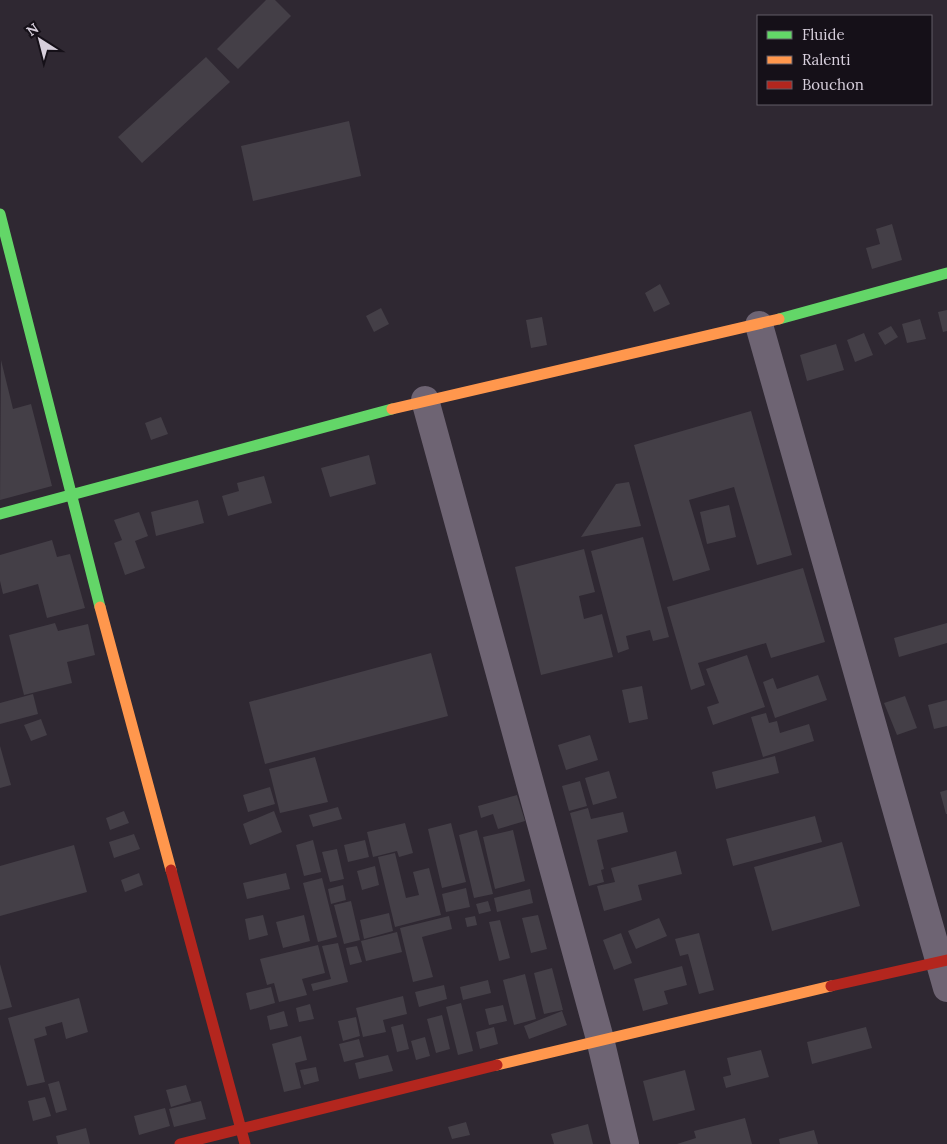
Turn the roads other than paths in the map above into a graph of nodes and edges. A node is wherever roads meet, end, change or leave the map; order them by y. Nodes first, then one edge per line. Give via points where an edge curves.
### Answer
1 (0, 214) edge
2 (947, 273) edge
3 (759, 325) junction
4 (424, 400) junction
5 (71, 497) junction
6 (0, 514) edge
7 (944, 961) edge
8 (947, 988) edge
9 (600, 1039) junction
10 (241, 1128) junction
11 (180, 1144) edge
12 (245, 1144) edge
13 (625, 1144) edge

1 - 5 street
2 - 3 street
3 - 4 street
3 - 7 street
4 - 5 street
4 - 9 street
5 - 6 street
5 - 10 street
7 - 8 street
7 - 9 street
9 - 10 street
9 - 13 street
10 - 11 street
10 - 12 street

